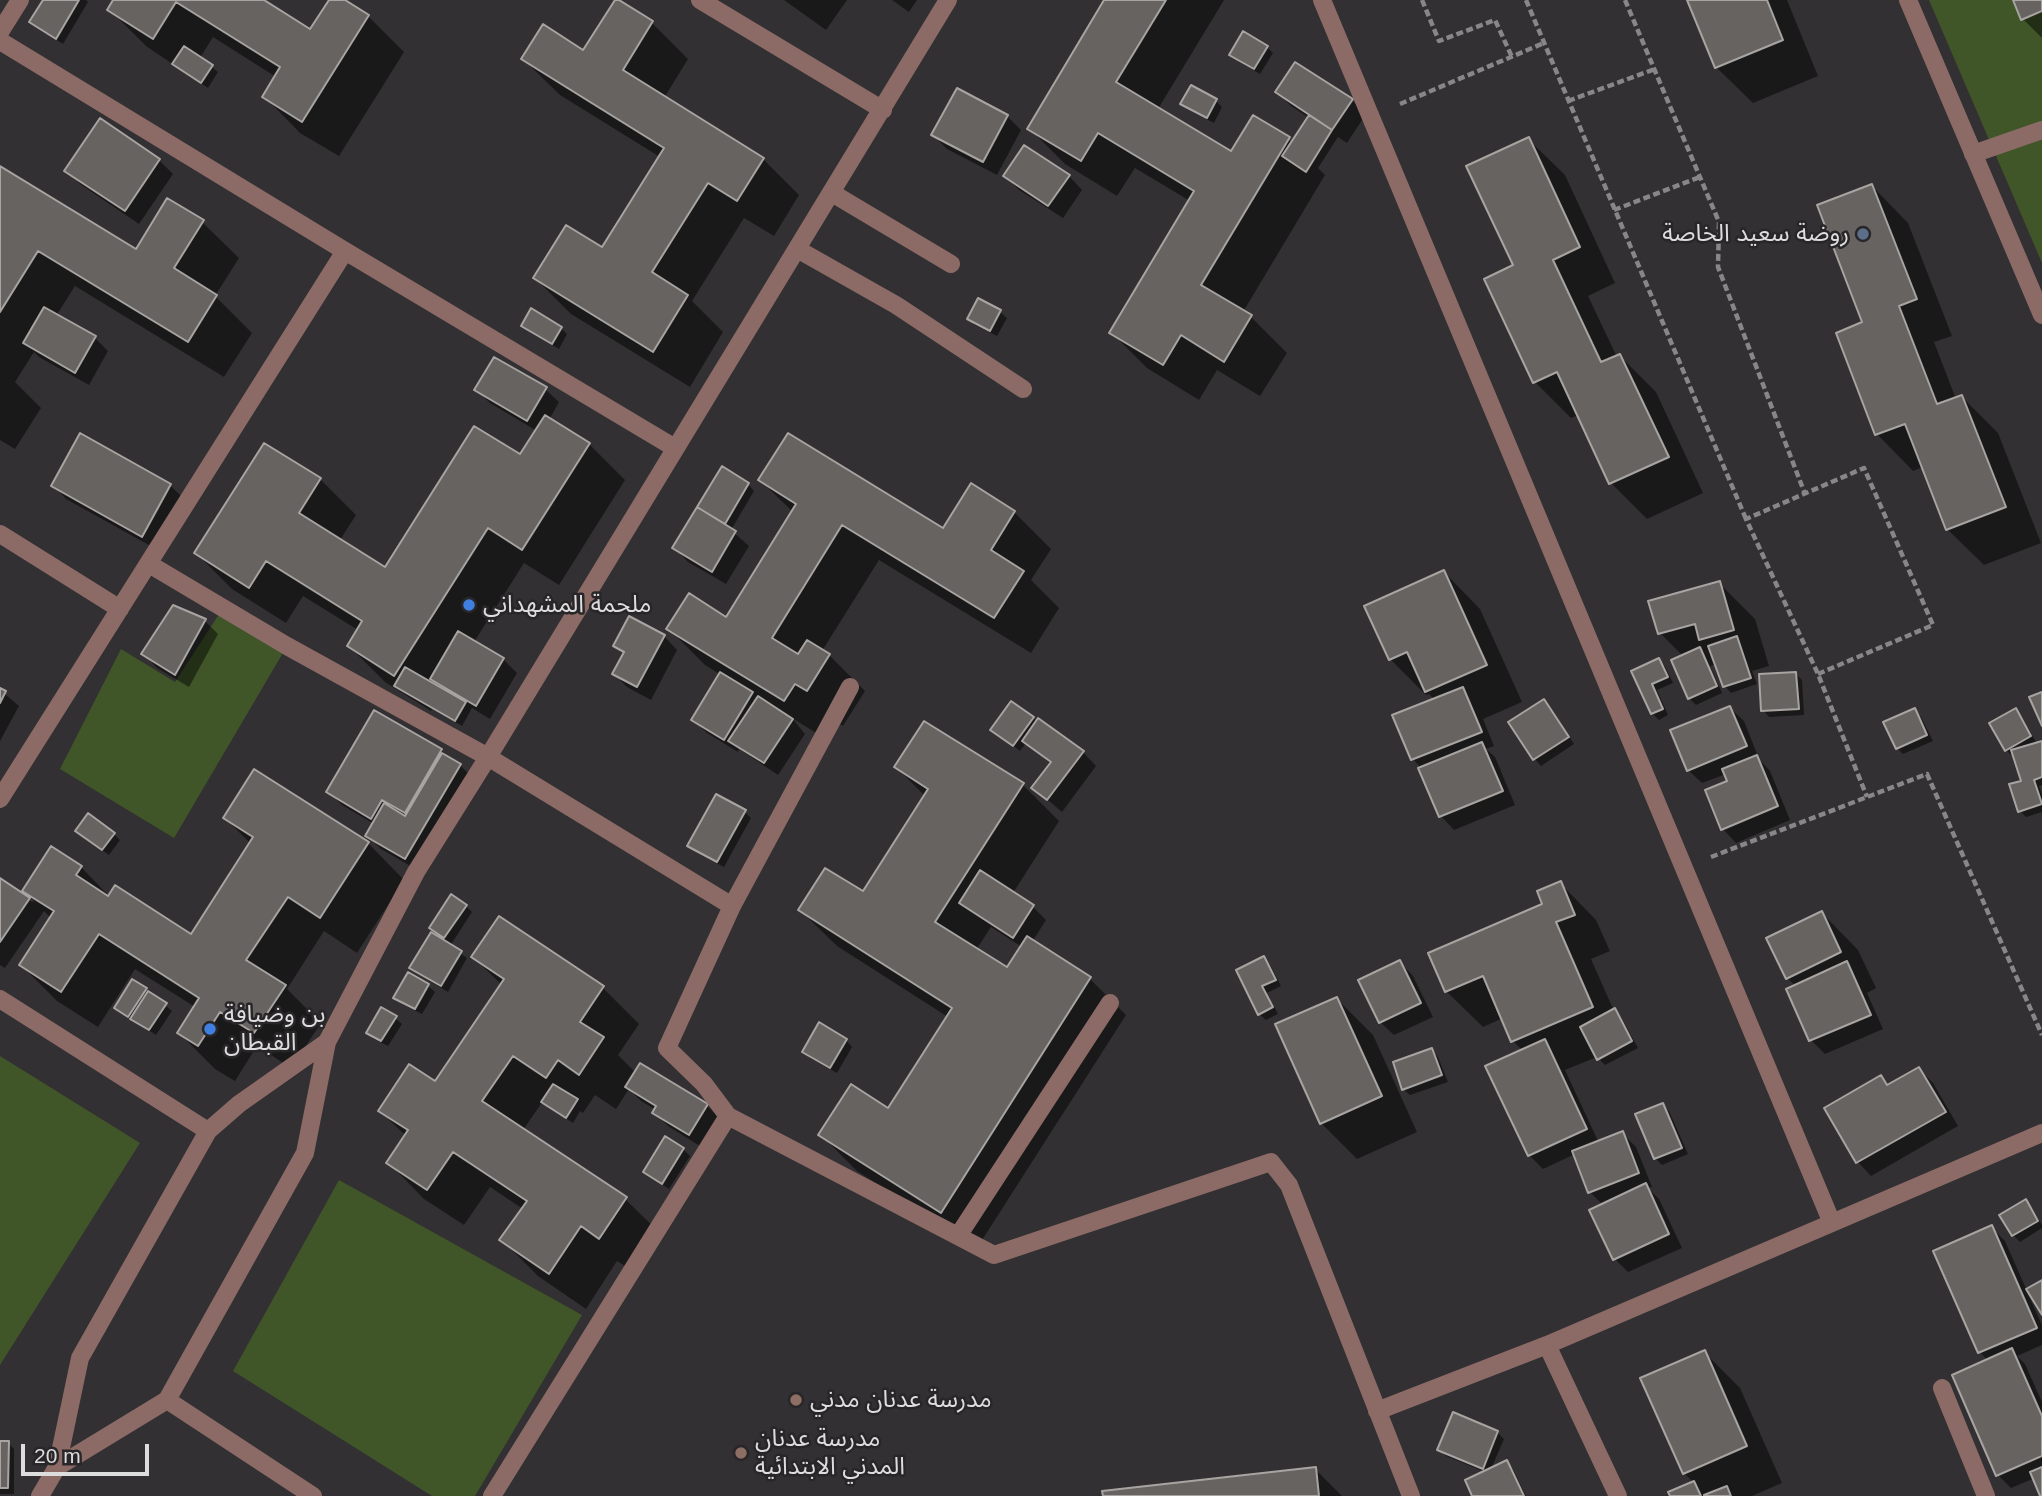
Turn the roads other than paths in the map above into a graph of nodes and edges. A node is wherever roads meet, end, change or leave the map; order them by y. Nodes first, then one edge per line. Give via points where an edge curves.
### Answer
1 (20, 0) edge
2 (700, 0) edge
3 (948, 0) edge
4 (1322, 0) edge
5 (1908, 0) edge
6 (0, 32) edge
7 (0, 41) edge
8 (883, 110) junction
9 (2042, 131) edge
10 (1973, 153) junction
11 (832, 193) junction
12 (797, 249) junction
13 (345, 251) junction
14 (951, 264) dead end
15 (2042, 315) edge
16 (1023, 389) dead end
17 (675, 448) junction
18 (0, 534) edge
19 (149, 564) junction
20 (120, 609) junction
21 (850, 687) dead end
22 (488, 757) junction
23 (0, 799) edge
24 (732, 906) junction
25 (0, 999) edge
26 (1110, 1003) dead end
27 (327, 1042) junction
28 (728, 1116) junction
29 (208, 1131) junction
30 (2042, 1133) edge
31 (1832, 1223) junction
32 (958, 1236) junction
33 (1547, 1345) junction
34 (1942, 1388) dead end
35 (167, 1401) junction
36 (1377, 1411) junction
37 (57, 1467) junction
38 (40, 1496) edge
39 (313, 1496) edge
40 (492, 1496) edge
41 (1411, 1496) edge
42 (1618, 1496) edge
43 (1986, 1496) edge

1 - 6 street
2 - 8 street
3 - 8 street
4 - 31 street
5 - 10 street
7 - 13 street
8 - 11 street
9 - 10 street
10 - 15 street
11 - 12 street
11 - 14 street
12 - 16 street via 896,305
12 - 17 street
13 - 17 street
13 - 19 street
17 - 22 street
18 - 20 street
19 - 20 street
19 - 22 street
20 - 23 street
21 - 24 street
22 - 24 street
22 - 27 street via 416,872
24 - 28 street via 667,1048 704,1084
25 - 29 street
26 - 32 street
27 - 29 street
27 - 35 street via 305,1153
28 - 32 street
28 - 40 street
29 - 37 street via 80,1358
30 - 31 street
31 - 33 street
32 - 36 street via 995,1255 1271,1163 1289,1185
33 - 36 street
33 - 42 street
34 - 43 street
35 - 37 street
35 - 39 street
36 - 41 street
37 - 38 street

